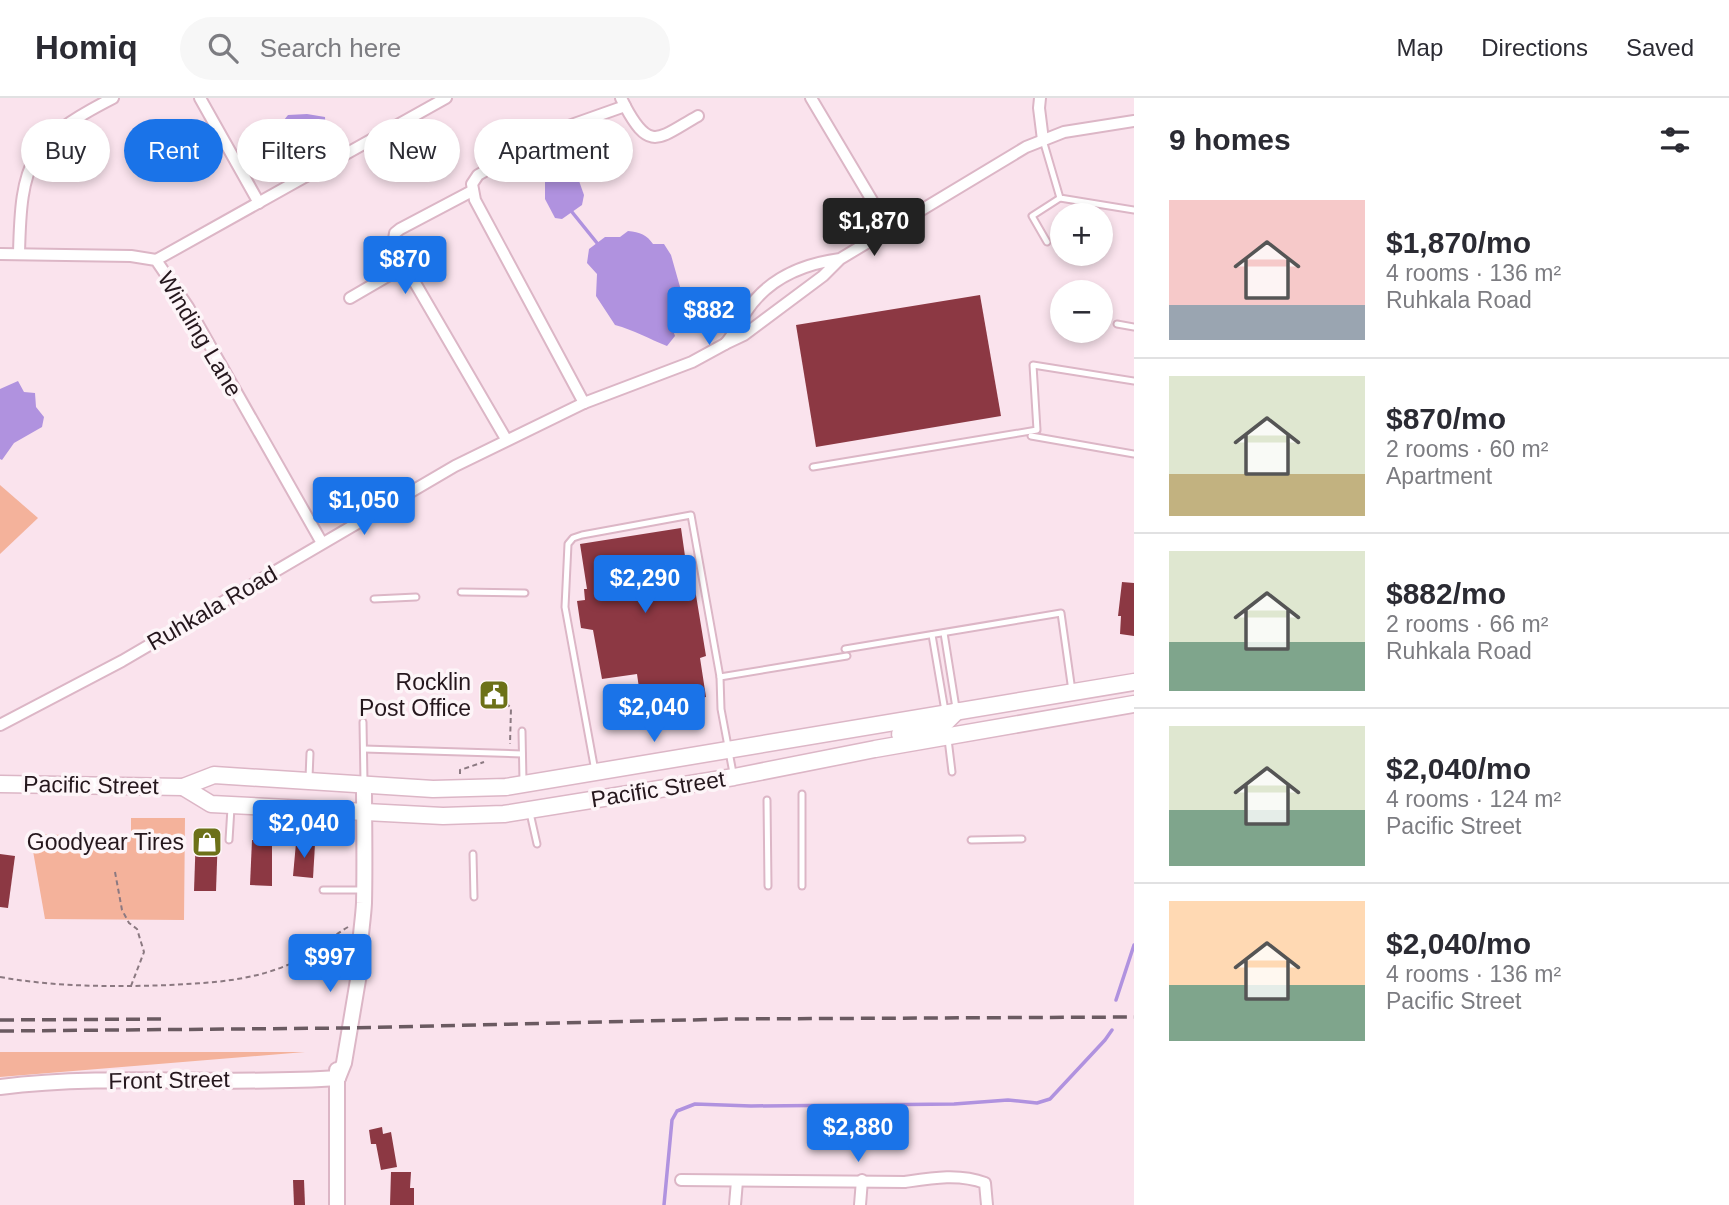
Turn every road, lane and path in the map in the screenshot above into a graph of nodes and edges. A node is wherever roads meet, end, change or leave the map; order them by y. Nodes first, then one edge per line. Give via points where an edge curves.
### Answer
1 (113, 98) edge
2 (200, 98) edge
3 (446, 98) edge
4 (811, 98) edge
5 (1040, 98) edge
6 (623, 102) edge
7 (698, 116) dead end
8 (1134, 121) edge
9 (1043, 140) junction
10 (472, 191) junction
11 (1060, 198) junction
12 (259, 203) junction
13 (1134, 210) edge
14 (889, 229) junction
15 (1047, 242) dead end
16 (0, 254) edge
17 (19, 254) junction
18 (156, 260) junction
19 (841, 260) junction
20 (405, 266) junction
21 (350, 298) dead end
22 (1117, 324) dead end
23 (1134, 327) edge
24 (725, 344) junction
25 (1134, 381) edge
26 (584, 403) junction
27 (1031, 436) dead end
28 (506, 439) junction
29 (1134, 454) edge
30 (813, 467) dead end
31 (322, 543) junction
32 (461, 592) dead end
33 (525, 593) dead end
34 (416, 597) dead end
35 (374, 599) dead end
36 (944, 633) junction
37 (932, 635) junction
38 (720, 677) junction
39 (1134, 682) edge
40 (1072, 692) junction
41 (1134, 704) edge
42 (1098, 710) junction
43 (951, 712) junction
44 (1134, 713) edge
45 (363, 722) dead end
46 (0, 725) edge
47 (522, 731) dead end
48 (947, 736) junction
49 (364, 749) junction
50 (875, 749) junction
51 (728, 751) junction
52 (310, 753) dead end
53 (522, 754) junction
54 (952, 772) dead end
55 (595, 773) junction
56 (734, 776) junction
57 (309, 781) junction
58 (0, 784) edge
59 (364, 784) junction
60 (524, 784) junction
61 (183, 787) junction
62 (802, 794) dead end
63 (0, 797) edge
64 (767, 800) dead end
65 (232, 805) junction
66 (530, 810) junction
67 (364, 812) junction
68 (971, 839) dead end
69 (1022, 839) dead end
70 (229, 840) dead end
71 (537, 844) dead end
72 (473, 854) dead end
73 (115, 872) dead end
74 (768, 886) dead end
75 (802, 886) dead end
76 (323, 890) dead end
77 (364, 890) junction
78 (474, 897) dead end
79 (363, 922) junction
80 (0, 977) edge
81 (131, 987) junction
82 (338, 1078) junction
83 (0, 1087) edge
84 (681, 1180) dead end
85 (862, 1180) junction
86 (737, 1181) junction
87 (337, 1205) edge
88 (735, 1205) edge
89 (860, 1205) edge
90 (986, 1205) edge

1 - 17 street via 53,134 32,160 23,183
2 - 12 street
3 - 12 street
4 - 14 street
5 - 9 street
6 - 7 street via 636,127 653,137
6 - 10 street via 567,126 478,175
8 - 9 street, Ruhkala Road
9 - 11 lane
9 - 14 street, Ruhkala Road
10 - 20 street via 395,233 393,245
10 - 26 street
11 - 13 lane
11 - 15 lane via 1032,216
12 - 18 street
14 - 19 street, Ruhkala Road
16 - 17 street, Winding Lane
17 - 18 street, Winding Lane
18 - 31 street, Winding Lane via 188,307
19 - 24 street, Ruhkala Road via 744,335
19 - 24 street, Ruhkala Road via 809,264 774,281
20 - 21 street
20 - 28 street
22 - 23 lane
24 - 26 street, Ruhkala Road via 680,367
25 - 30 lane via 1033,365 1037,430
26 - 28 street, Ruhkala Road
27 - 29 lane
28 - 31 street, Ruhkala Road
31 - 46 street, Ruhkala Road via 121,661
32 - 33 lane
34 - 35 lane
36 - 37 lane
36 - 40 lane via 1061,613
36 - 43 lane
37 - 38 lane
37 - 43 lane
38 - 51 lane
38 - 55 lane via 691,515 573,538 568,544 565,607
39 - 40 main road, Pacific Street
40 - 43 main road, Pacific Street
41 - 42 main road, Pacific Street
42 - 44 main road via 1117,716
42 - 48 main road, Pacific Street
43 - 50 main road via 942,726 889,736
43 - 51 main road, Pacific Street
45 - 49 lane
47 - 53 lane
48 - 50 main road, Pacific Street
48 - 54 lane
49 - 53 lane
49 - 59 lane
50 - 56 main road, Pacific Street
51 - 55 main road, Pacific Street
51 - 56 lane
52 - 57 lane
53 - 60 lane
55 - 60 main road, Pacific Street
56 - 66 main road, Pacific Street
57 - 59 main road, Pacific Street
57 - 61 main road, Pacific Street via 214,775
58 - 61 main road, Pacific Street
58 - 63 lane
59 - 60 main road, Pacific Street via 468,790
59 - 67 street
61 - 65 main road, Pacific Street via 211,804
62 - 75 lane
64 - 74 lane
65 - 67 main road, Pacific Street
65 - 70 lane
66 - 67 main road, Pacific Street via 472,816
66 - 71 lane
67 - 77 street
68 - 69 lane
72 - 78 lane
73 - 81 path via 122,910 137,929 144,951
76 - 77 lane
77 - 79 street
79 - 81 path via 284,967 224,982
79 - 82 street via 360,968
80 - 81 path
82 - 83 street, Front Street
82 - 87 street
84 - 86 street
85 - 86 street
85 - 89 street
85 - 90 street via 970,1178 985,1183
86 - 88 street

